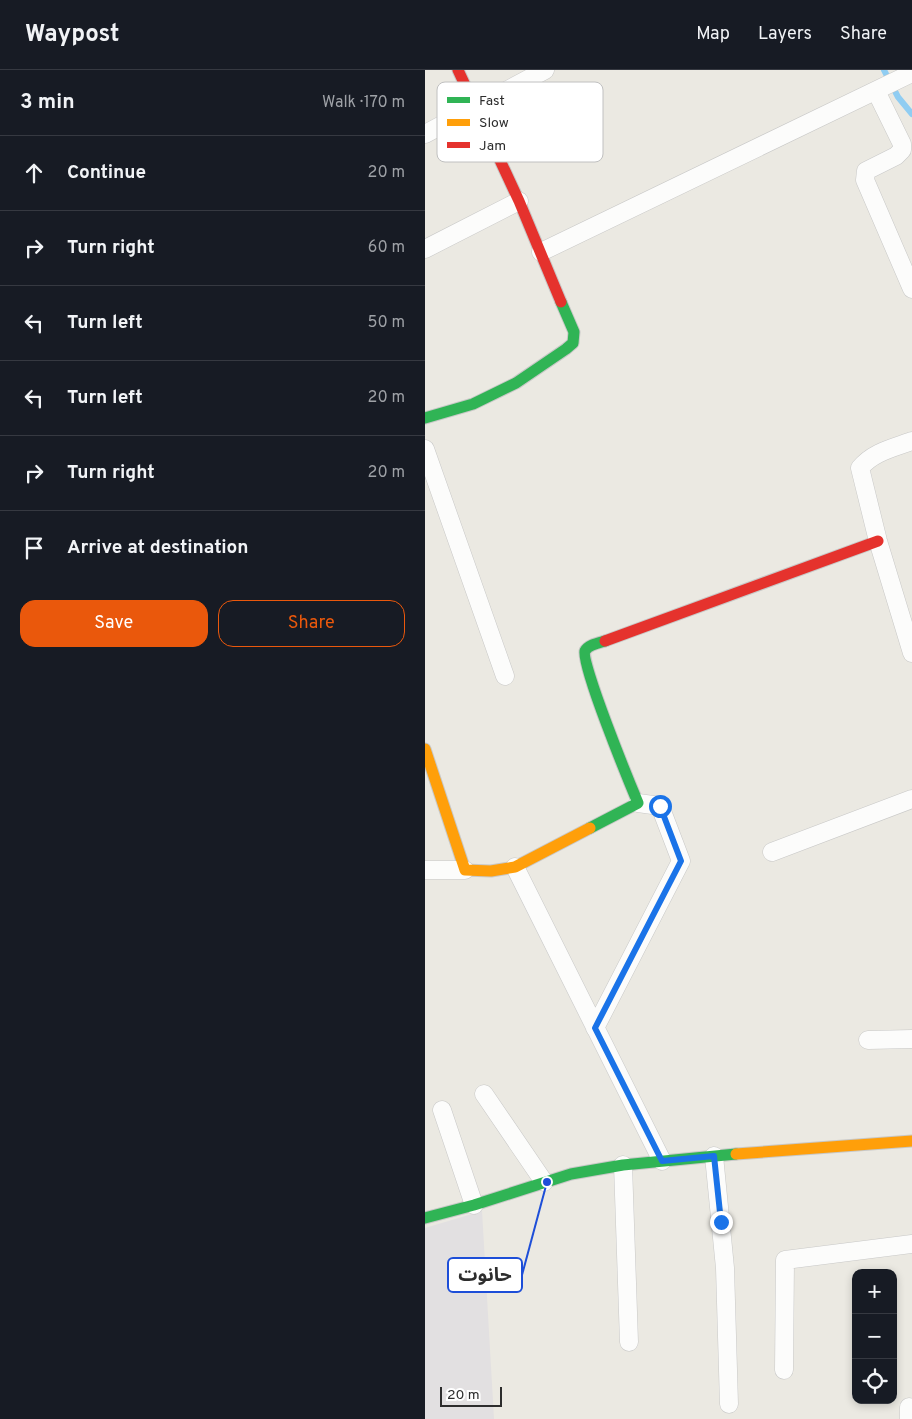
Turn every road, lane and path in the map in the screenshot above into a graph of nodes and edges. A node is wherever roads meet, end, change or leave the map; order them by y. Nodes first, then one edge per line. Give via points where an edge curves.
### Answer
1 (458, 70) edge
2 (545, 70) edge
3 (903, 74) edge
4 (464, 82) edge
5 (523, 82) edge
6 (877, 91) junction
7 (437, 128) edge
8 (425, 134) edge
9 (501, 162) edge
10 (519, 201) junction
11 (425, 250) edge
12 (541, 252) junction
13 (912, 289) edge
14 (425, 418) edge
15 (912, 441) edge
16 (425, 449) edge
17 (878, 541) junction
18 (908, 627) edge
19 (912, 653) edge
20 (505, 676) dead end
21 (425, 749) edge
22 (912, 799) edge
23 (638, 803) junction
24 (772, 852) dead end
25 (515, 867) junction
26 (425, 870) edge
27 (465, 870) junction
28 (595, 1028) junction
29 (912, 1039) edge
30 (867, 1040) dead end
31 (484, 1094) dead end
32 (442, 1110) dead end
33 (912, 1141) edge
34 (714, 1156) junction
35 (662, 1161) junction
36 (623, 1165) junction
37 (544, 1182) junction
38 (474, 1205) junction
39 (425, 1218) edge
40 (912, 1244) edge
41 (629, 1342) dead end
42 (785, 1370) dead end
43 (729, 1404) dead end

1 - 4 street
2 - 5 street
3 - 6 street
6 - 12 street
6 - 13 street via 902,144 896,156 866,171 865,180
7 - 8 street
9 - 10 street
10 - 11 street
10 - 12 street
12 - 14 street via 574,332 573,342 516,383 473,404
15 - 17 street via 878,453 860,468
16 - 20 street
17 - 18 street
17 - 23 street via 590,646 585,651 584,658 597,696
18 - 19 street
21 - 27 street
22 - 24 street
23 - 25 street
23 - 28 street via 660,806 681,861
25 - 27 street via 491,871
25 - 28 street
26 - 27 street
28 - 35 street
29 - 30 street
31 - 37 street
32 - 38 street
33 - 34 street
34 - 35 street
34 - 43 street via 725,1268
35 - 36 street
36 - 37 street
36 - 41 street
37 - 38 street
38 - 39 street
40 - 42 street via 785,1260

